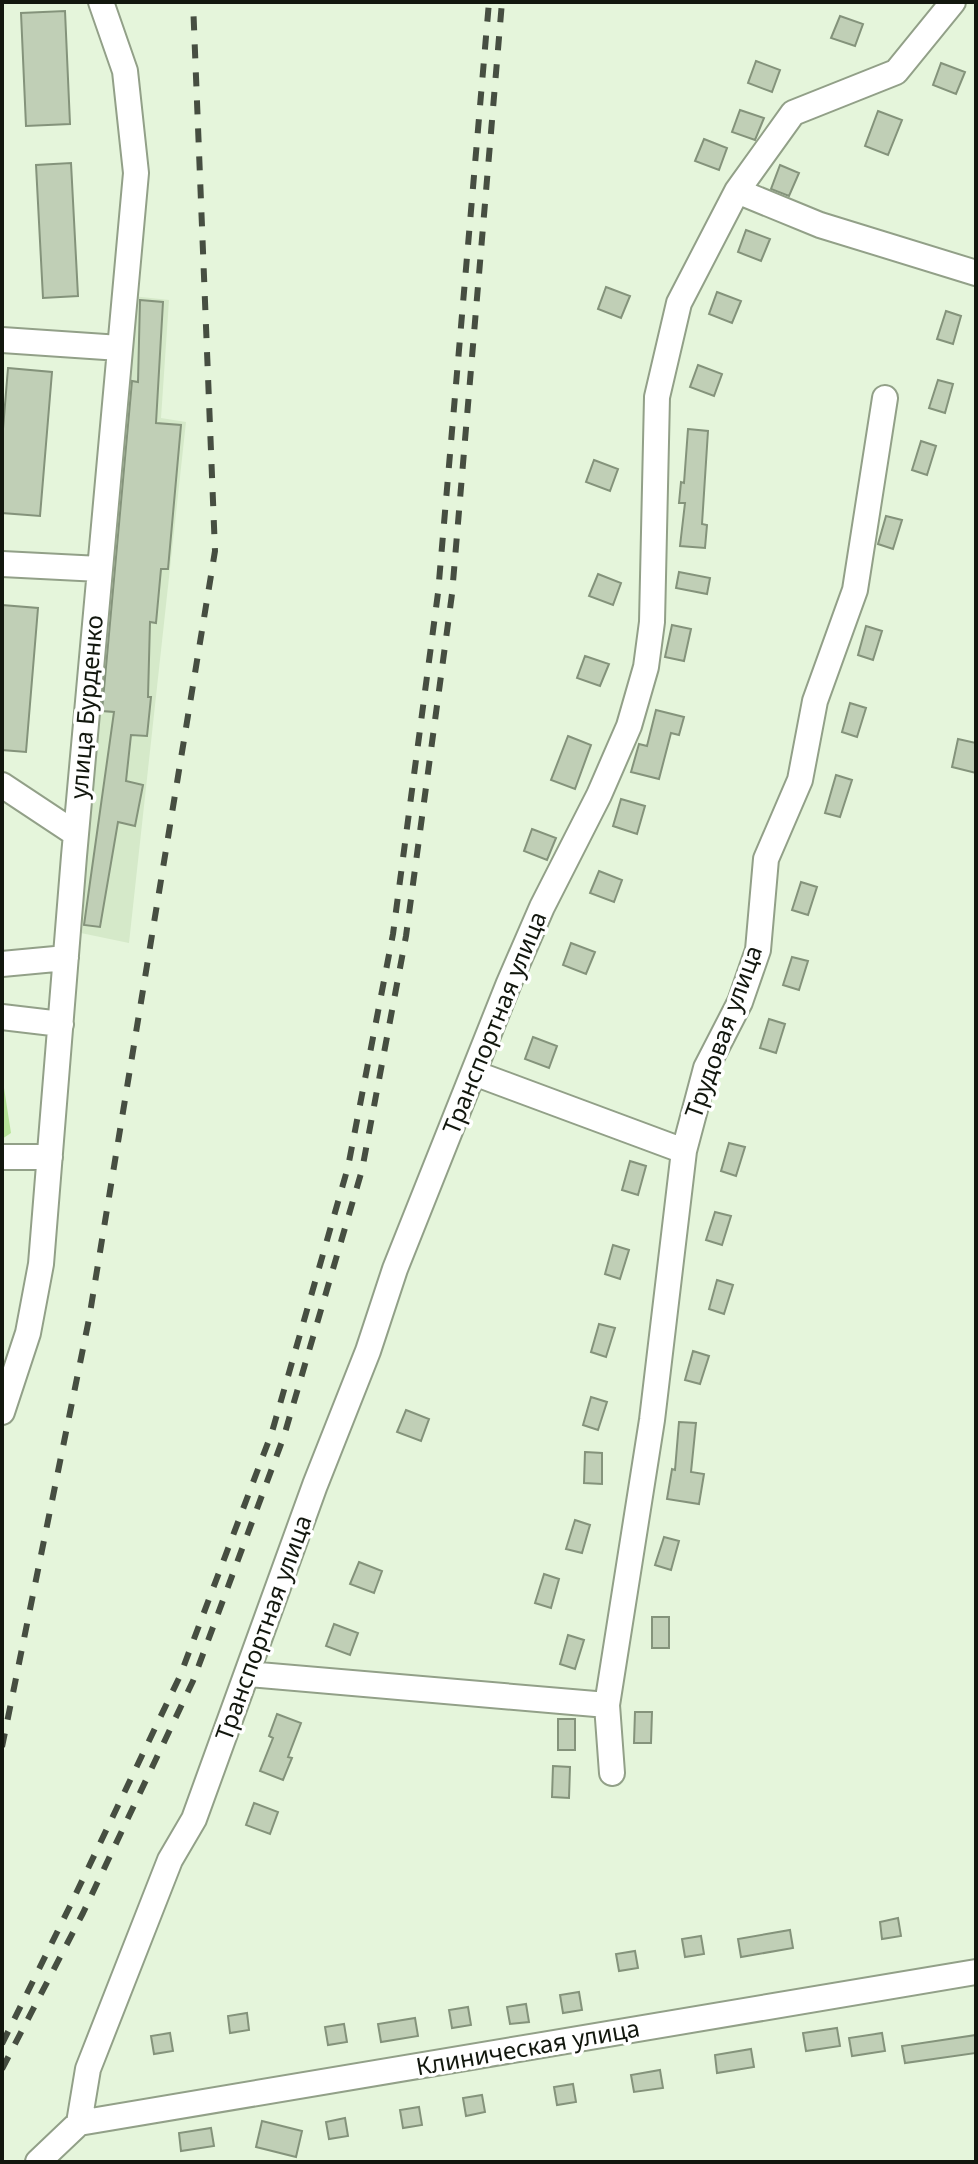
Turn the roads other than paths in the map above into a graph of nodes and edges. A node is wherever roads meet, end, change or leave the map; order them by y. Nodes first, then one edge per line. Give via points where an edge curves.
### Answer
1 (101, 2) edge
2 (953, 2) edge
3 (737, 191) junction
4 (976, 273) edge
5 (2, 340) edge
6 (120, 348) junction
7 (885, 398) dead end
8 (2, 564) edge
9 (100, 569) junction
10 (2, 785) edge
11 (76, 834) junction
12 (66, 958) junction
13 (2, 964) edge
14 (2, 1017) edge
15 (61, 1024) junction
16 (474, 1073) junction
17 (684, 1151) junction
18 (2, 1157) edge
19 (50, 1157) junction
20 (7, 1381) edge
21 (2, 1412) edge
22 (248, 1674) junction
23 (607, 1705) junction
24 (612, 1773) dead end
25 (976, 1972) edge
26 (79, 2123) junction
27 (38, 2162) edge

1 - 6 street, улица Бурденко via 125,71 136,173
2 - 3 street, Транспортная улица via 896,72 793,113
3 - 4 street via 820,225
3 - 16 street, Транспортная улица via 679,303 657,397 652,622 629,726 542,907
5 - 6 street
6 - 9 street, улица Бурденко
7 - 17 street, Трудовая улица via 855,590 815,701 800,780 766,859 758,950 740,1002 706,1068
8 - 9 street
9 - 11 street, улица Бурденко
10 - 11 street
11 - 12 street, улица Бурденко
12 - 13 street
12 - 15 street, улица Бурденко
14 - 15 street
15 - 19 street, улица Бурденко
16 - 17 street
16 - 22 street, Транспортная улица via 395,1269
17 - 23 street, Трудовая улица via 652,1420
18 - 19 street
19 - 20 street, улица Бурденко via 41,1264 28,1333
20 - 21 street, улица Бурденко
22 - 23 street
22 - 26 street, Транспортная улица via 194,1819 170,1860 88,2069
23 - 24 street, Трудовая улица
25 - 26 street, Клиническая улица
26 - 27 street

